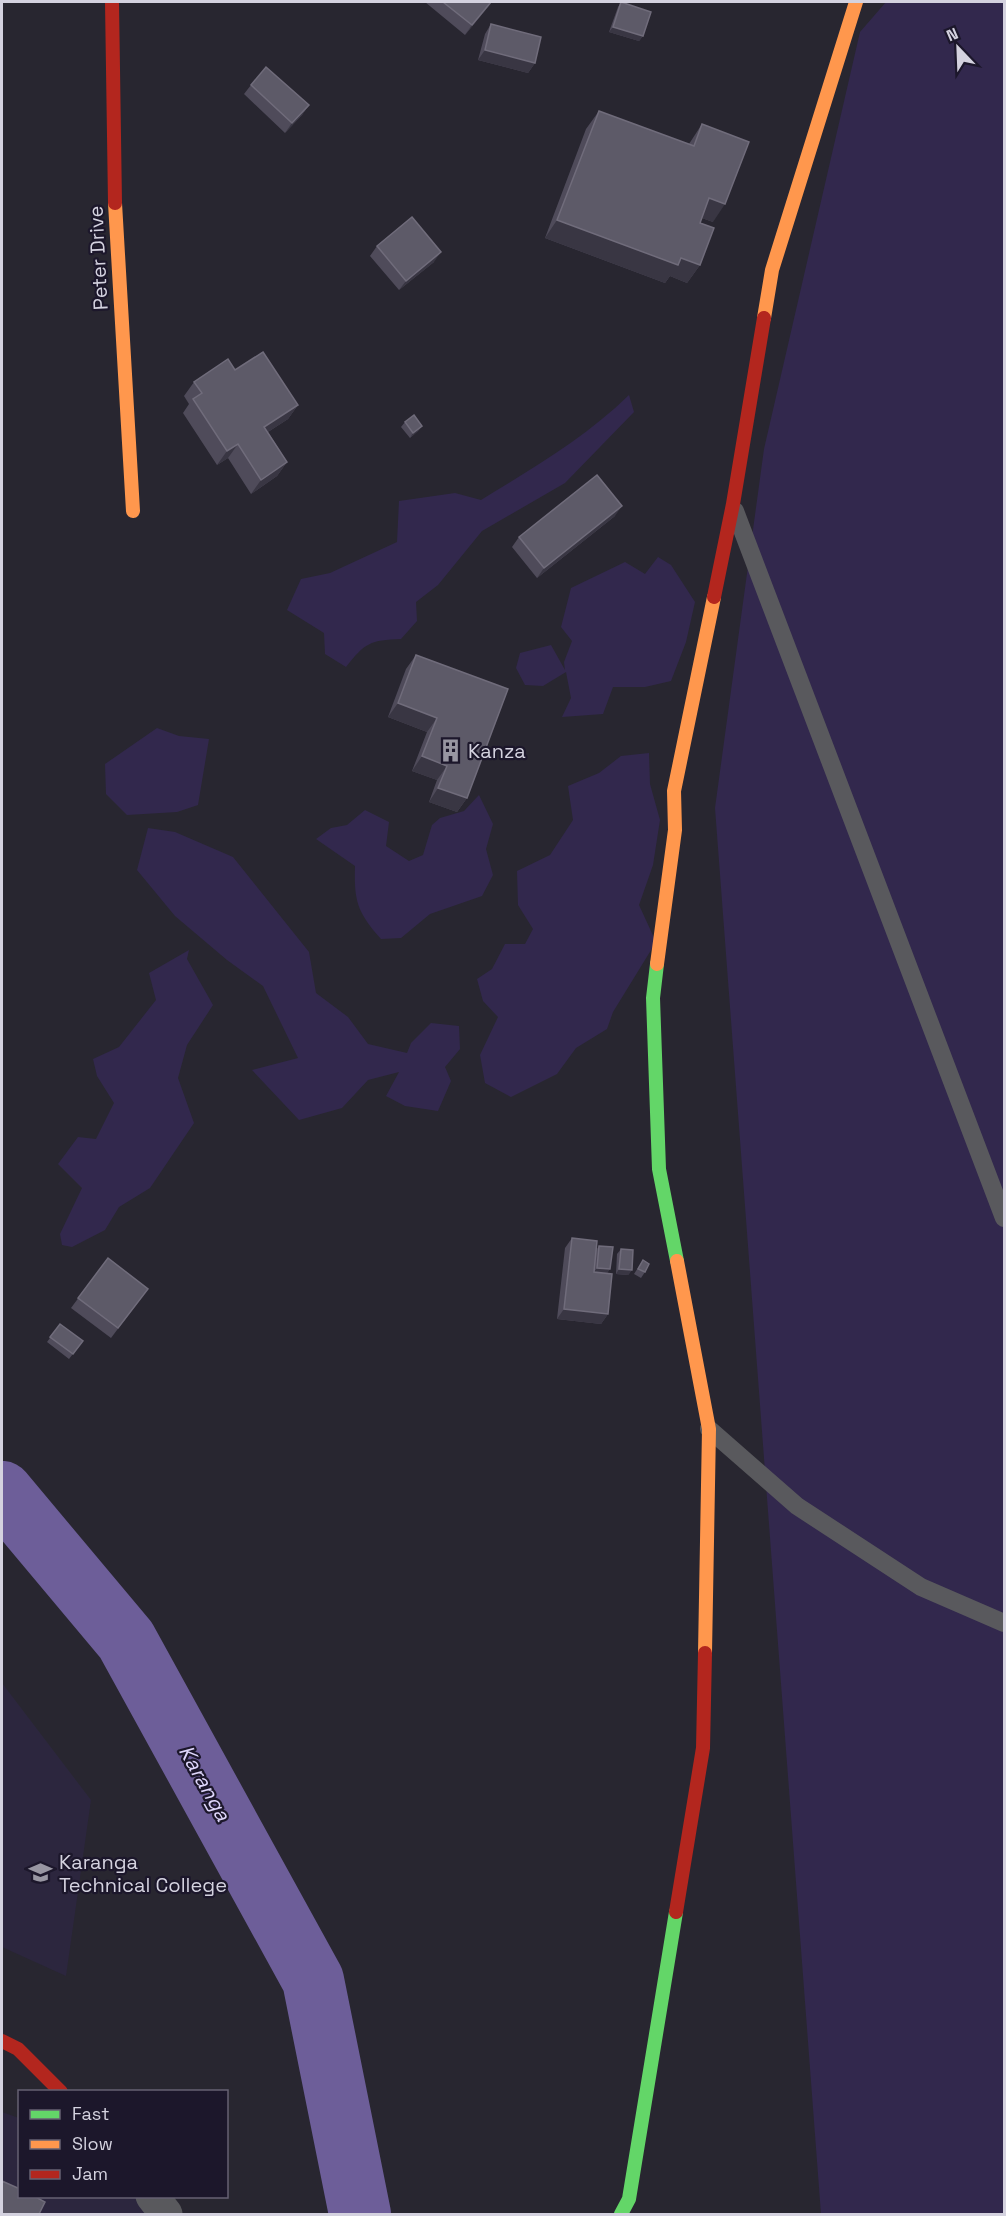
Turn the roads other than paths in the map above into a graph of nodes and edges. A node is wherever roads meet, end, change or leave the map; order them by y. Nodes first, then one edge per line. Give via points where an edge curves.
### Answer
1 (112, 2) edge
2 (856, 2) edge
3 (733, 504) junction
4 (134, 511) dead end
5 (1005, 1218) edge
6 (709, 1429) junction
7 (1005, 1623) edge
8 (2, 2041) edge
9 (60, 2090) edge
10 (154, 2198) edge
11 (166, 2214) edge
12 (621, 2214) edge

1 - 4 street, Peter Drive via 115,230
2 - 3 street via 772,270
3 - 5 lane
3 - 6 street via 674,791 675,830 652,998 659,1169
6 - 7 lane via 797,1506 921,1587
6 - 12 street via 703,1748 629,2199
8 - 9 street via 18,2049
10 - 11 street

